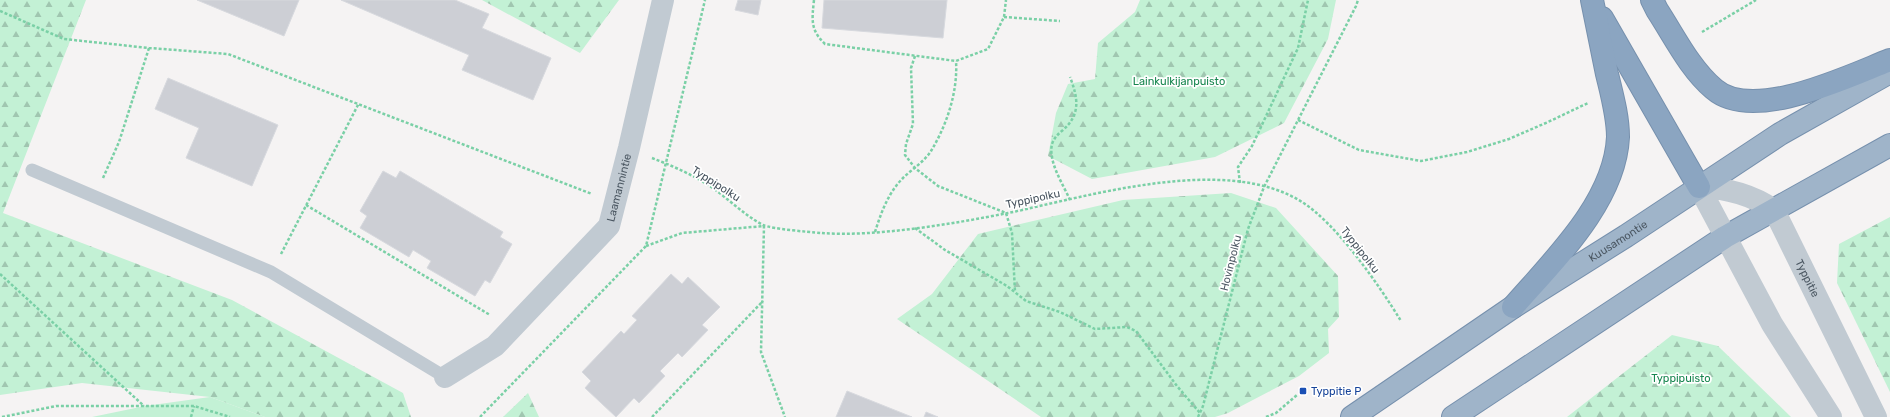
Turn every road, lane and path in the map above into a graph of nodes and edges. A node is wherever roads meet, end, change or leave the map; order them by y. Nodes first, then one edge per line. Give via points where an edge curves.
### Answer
1 (663, 0) edge
2 (814, 0) edge
3 (1006, 0) edge
4 (1308, 0) edge
5 (1358, 0) edge
6 (1592, 0) edge
7 (1652, 0) edge
8 (1756, 0) edge
9 (0, 11) edge
10 (1004, 16) junction
11 (1060, 21) dead end
12 (1702, 32) dead end
13 (149, 48) junction
14 (916, 56) junction
15 (1890, 60) edge
16 (956, 61) junction
17 (1890, 72) edge
18 (1070, 77) dead end
19 (1589, 102) dead end
20 (359, 103) junction
21 (1298, 120) junction
22 (1890, 145) edge
23 (629, 148) junction
24 (915, 168) junction
25 (32, 170) dead end
26 (1240, 182) junction
27 (1264, 187) junction
28 (1699, 187) junction
29 (96, 196) junction
30 (598, 197) dead end
31 (1070, 200) junction
32 (306, 205) junction
33 (1774, 210) junction
34 (1006, 213) junction
35 (764, 226) junction
36 (915, 228) junction
37 (875, 232) junction
38 (1725, 238) junction
39 (646, 246) dead end
40 (271, 272) junction
41 (0, 274) edge
42 (1015, 292) junction
43 (763, 300) junction
44 (1513, 307) junction
45 (493, 317) dead end
46 (1401, 321) dead end
47 (445, 377) joint
48 (1297, 395) dead end
49 (144, 406) junction
50 (194, 406) junction
51 (1200, 413) junction
52 (2, 417) edge
53 (191, 417) edge
54 (230, 417) edge
55 (652, 417) edge
56 (786, 417) edge
57 (1198, 417) edge
58 (1266, 417) edge
59 (1352, 417) edge
60 (1453, 417) edge
61 (1832, 417) edge
62 (1876, 417) edge

1 - 23 street, Laamannintie
2 - 14 path via 812,23 817,37 825,44
3 - 10 path
4 - 26 path via 1298,48 1252,146 1238,168
5 - 21 path, Hovinpolku
6 - 28 highway
6 - 44 highway via 1615,106 1618,137 1612,172 1582,225
7 - 15 highway via 1693,66 1714,90 1730,99 1756,101 1784,97 1821,87
8 - 12 path
9 - 13 path via 64,39
10 - 11 path
10 - 16 path via 988,49
13 - 20 path via 228,54
13 - 29 path via 119,142
14 - 16 path
14 - 24 path via 911,68 913,124 905,155
16 - 24 path via 957,75 952,101 942,128 930,151
17 - 28 highway, Kuusamontie via 1780,134
18 - 31 path via 1077,103 1075,117 1055,137 1052,145 1053,162
19 - 21 path via 1509,139 1467,152 1421,161 1359,150
20 - 30 path
20 - 32 path
21 - 27 path, Hovinpolku
22 - 33 highway
23 - 35 path, Typpipolku via 705,183
23 - 47 street, Laamannintie via 609,226 495,346
24 - 34 path via 938,186
24 - 37 path via 902,179 885,203
25 - 29 lane
26 - 27 path, Typpipolku
26 - 31 path, Typpipolku via 1227,180 1146,184
27 - 46 path, Typpipolku via 1280,191 1304,203 1334,230 1388,299
27 - 51 path, Hovinpolku via 1248,229
28 - 33 street via 1722,188 1744,194
28 - 38 street
28 - 44 highway, Kuusamontie
29 - 40 lane
31 - 34 path, Typpipolku
32 - 40 path
32 - 45 path
33 - 38 highway
33 - 62 street, Typpitie
34 - 36 path, Typpipolku
34 - 42 path via 1012,233
35 - 37 path, Typpipolku via 821,233
35 - 39 path via 682,233
35 - 43 path
36 - 37 path, Typpipolku
36 - 42 path via 945,250
38 - 60 highway
38 - 61 street via 1772,324
40 - 47 lane
41 - 49 path
42 - 51 path via 1026,301 1060,312 1095,328 1127,326 1136,331
43 - 55 path
43 - 56 path via 761,352
44 - 59 highway, Kuusamontie
48 - 58 path via 1276,413
49 - 50 path
49 - 52 path via 56,406
50 - 53 path
50 - 54 path
51 - 57 path, Hovinpolku

